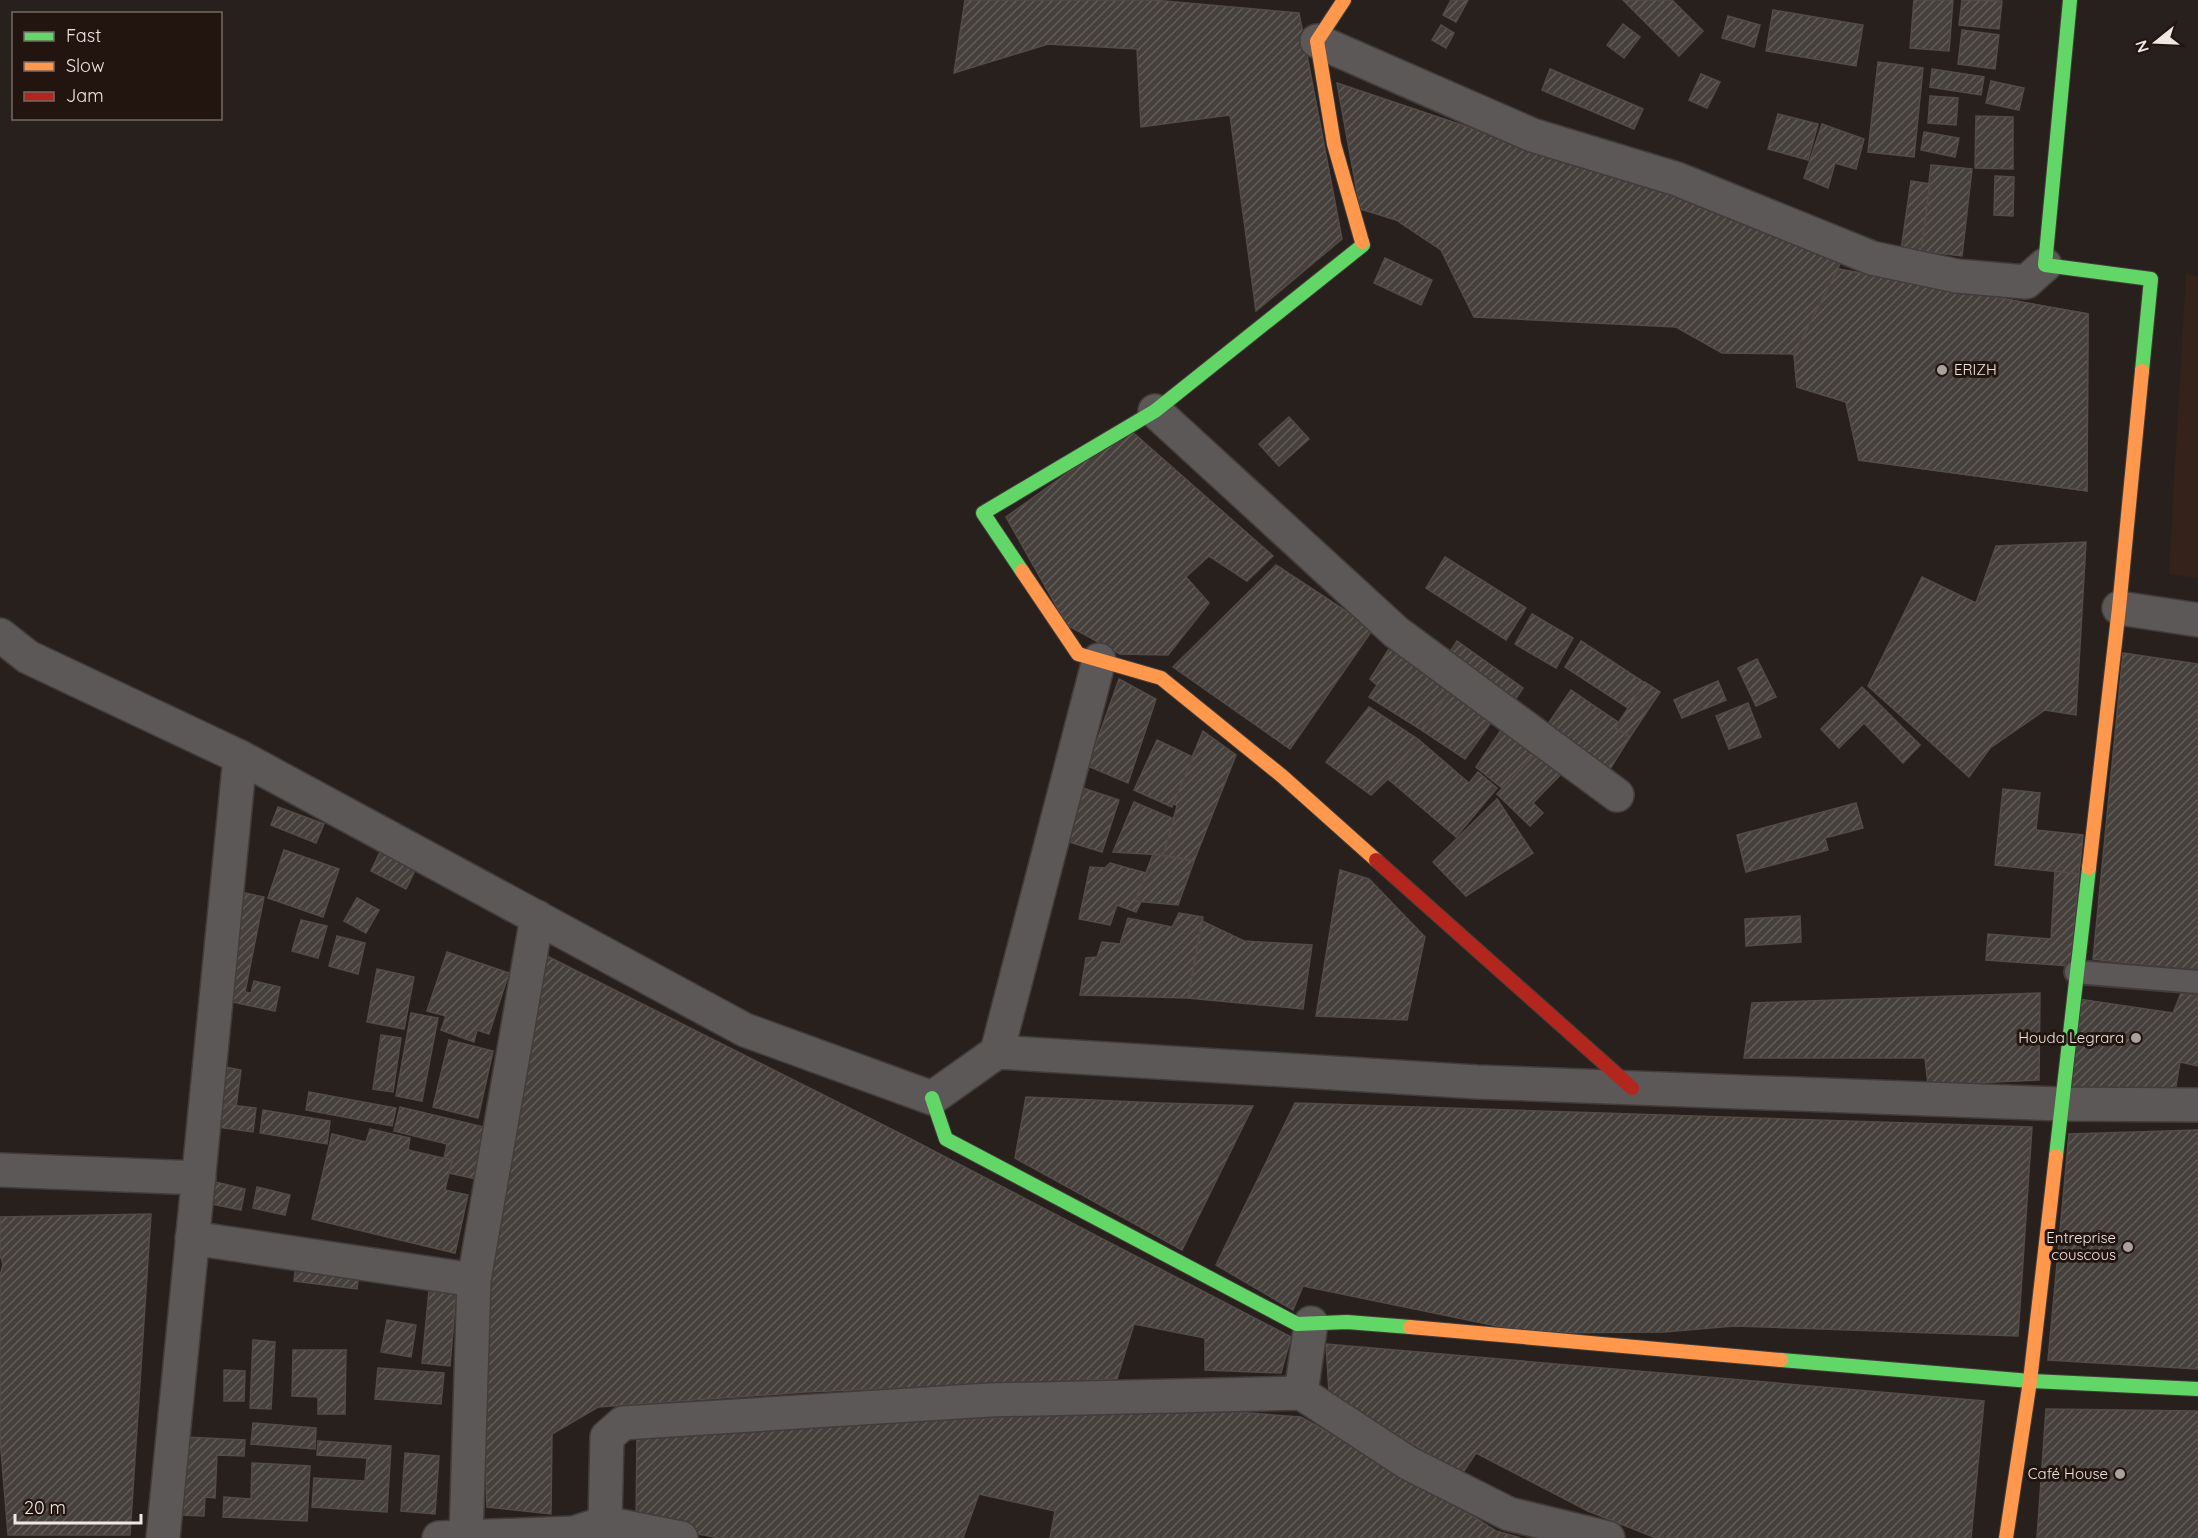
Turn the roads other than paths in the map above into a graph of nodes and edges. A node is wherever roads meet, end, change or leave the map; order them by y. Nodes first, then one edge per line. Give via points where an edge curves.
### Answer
1 (1344, 0) edge
2 (2070, 0) edge
3 (1317, 41) junction
4 (2045, 265) junction
5 (1155, 411) junction
6 (2119, 608) junction
7 (2198, 620) edge
8 (0, 635) edge
9 (1099, 660) junction
10 (240, 757) junction
11 (1617, 795) dead end
12 (537, 917) junction
13 (2076, 972) junction
14 (2198, 982) edge
15 (997, 1052) junction
16 (1632, 1088) junction
17 (932, 1098) junction
18 (2061, 1104) junction
19 (2198, 1105) edge
20 (0, 1170) edge
21 (199, 1178) junction
22 (192, 1238) junction
23 (474, 1280) junction
24 (1311, 1323) junction
25 (2030, 1381) junction
26 (2198, 1389) edge
27 (1301, 1393) junction
28 (605, 1523) junction
29 (163, 1538) edge
30 (453, 1538) edge
31 (681, 1538) edge
32 (1608, 1538) edge
33 (2006, 1538) edge

1 - 3 street
2 - 4 street
3 - 4 street via 1532,135 1677,179 1872,258 1957,276 2026,282
3 - 5 street via 1334,144 1363,245
4 - 6 street via 2151,279
5 - 9 street via 983,513 1078,654
5 - 11 street via 1396,632
6 - 7 street
6 - 13 street
8 - 10 street via 28,657
9 - 15 street
9 - 16 street via 1161,678 1282,776
10 - 12 street
10 - 21 street
12 - 17 street via 745,1030
12 - 23 street
13 - 14 lane
13 - 18 street
15 - 16 street via 1465,1082
15 - 17 street
16 - 18 street
17 - 24 street via 946,1139 1297,1324
18 - 19 street
18 - 25 street
20 - 21 street
21 - 22 street
22 - 23 street
22 - 29 street
23 - 30 street
24 - 25 street via 1359,1323
24 - 27 street
25 - 26 street
25 - 33 street
27 - 28 street via 990,1400 622,1424 607,1437
27 - 32 street via 1408,1463 1509,1514
28 - 30 street via 574,1533
28 - 31 street

